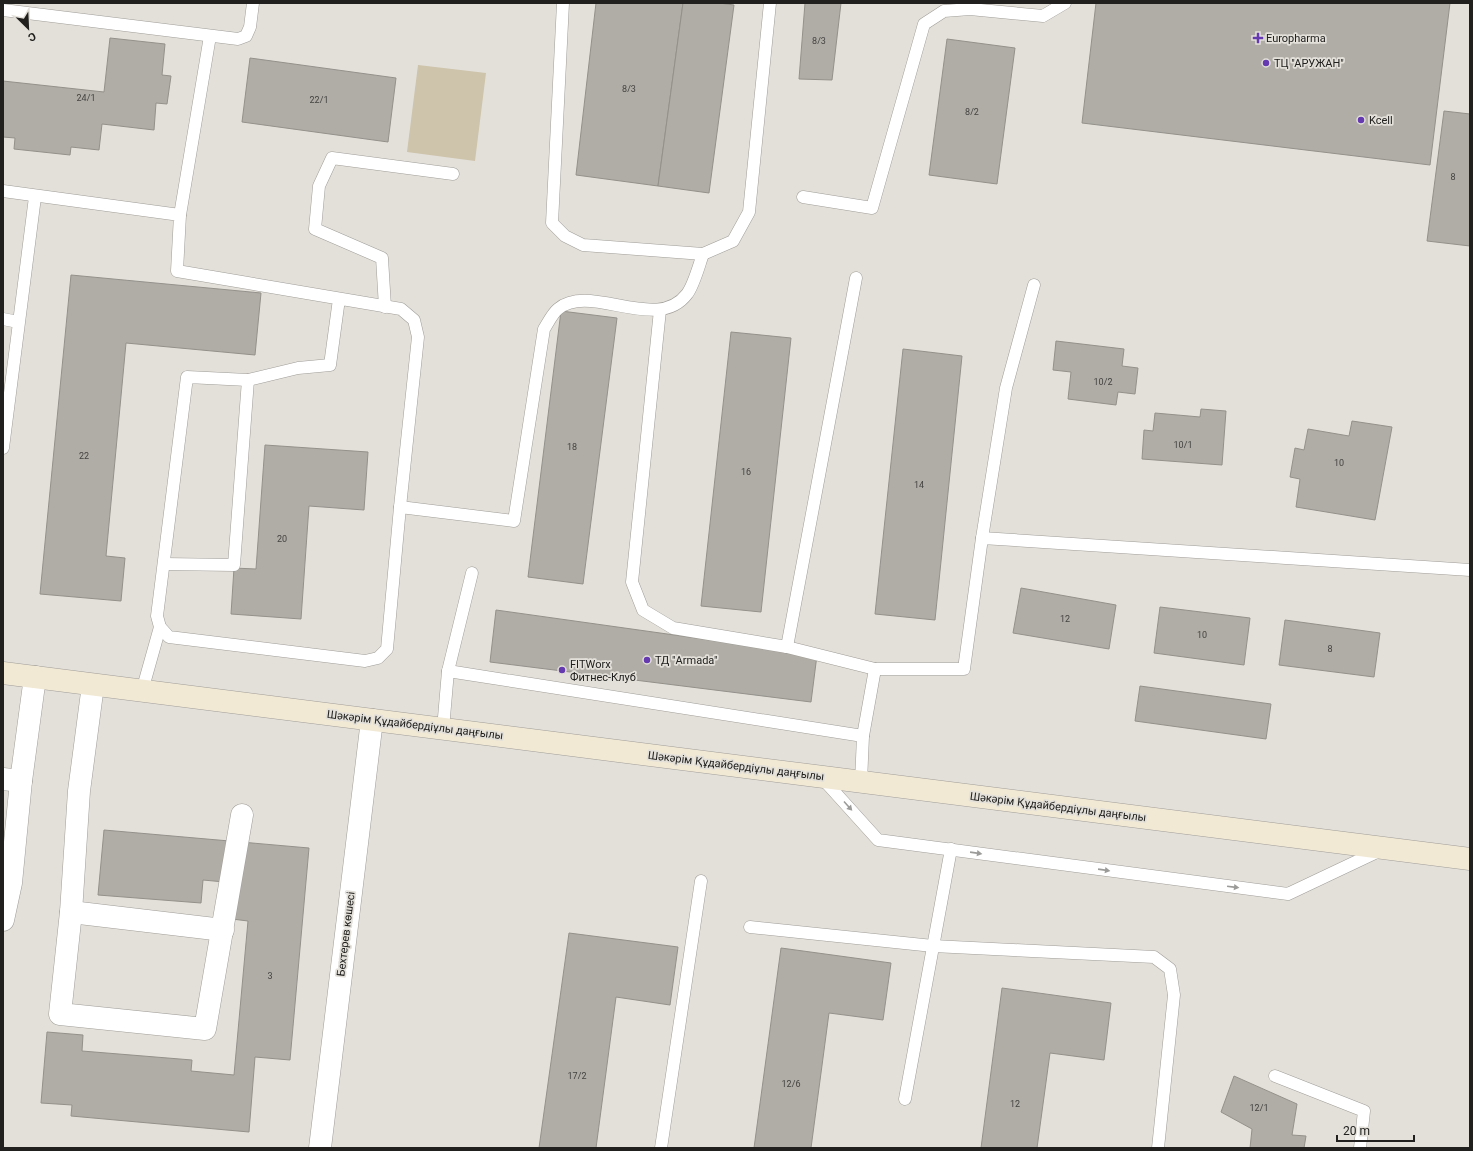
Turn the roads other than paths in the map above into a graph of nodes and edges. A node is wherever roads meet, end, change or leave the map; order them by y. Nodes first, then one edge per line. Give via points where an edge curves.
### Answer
1 (253, 3) edge
2 (563, 3) edge
3 (770, 3) edge
4 (1064, 3) edge
5 (3, 10) edge
6 (210, 36) junction
7 (453, 174) dead end
8 (3, 191) edge
9 (35, 197) junction
10 (803, 197) dead end
11 (180, 215) junction
12 (703, 254) junction
13 (856, 278) dead end
14 (1034, 284) dead end
15 (339, 299) junction
16 (385, 307) junction
17 (660, 310) junction
18 (3, 319) edge
19 (18, 322) junction
20 (248, 380) junction
21 (3, 448) edge
22 (400, 507) junction
23 (982, 538) junction
24 (164, 564) junction
25 (1470, 570) edge
26 (472, 572) dead end
27 (160, 627) junction
28 (787, 647) junction
29 (875, 669) junction
30 (448, 671) junction
31 (3, 673) edge
32 (35, 677) junction
33 (93, 685) junction
34 (142, 691) junction
35 (372, 720) junction
36 (443, 729) junction
37 (863, 736) junction
38 (822, 777) junction
39 (12, 780) edge
40 (861, 782) junction
41 (242, 814) dead end
42 (1385, 848) junction
43 (951, 850) junction
44 (1470, 859) edge
45 (701, 882) dead end
46 (7, 883) edge
47 (71, 912) junction
48 (3, 920) edge
49 (750, 926) dead end
50 (223, 930) junction
51 (933, 946) junction
52 (1276, 1076) dead end
53 (905, 1099) dead end
54 (320, 1148) edge
55 (661, 1148) edge
56 (1158, 1148) edge
57 (1360, 1148) edge

1 - 6 lane via 250,27 246,36
2 - 12 lane via 552,223 565,236 583,245
3 - 12 lane via 749,212 733,241
4 - 10 lane via 1043,16 970,9 944,11 924,24 872,208
5 - 6 lane
6 - 11 lane
7 - 16 lane via 332,158 319,186 315,229 382,258
8 - 9 lane
9 - 11 lane
9 - 19 lane
11 - 15 lane via 177,271
12 - 17 lane via 688,293 676,305
13 - 28 lane
14 - 23 lane via 1006,388
15 - 16 lane
15 - 20 lane via 330,364 298,368
16 - 22 lane via 401,309 414,320 418,337
17 - 22 lane via 576,300 558,309 544,329 514,521
17 - 28 lane via 632,582 643,610 673,628
18 - 19 lane
19 - 21 lane
20 - 24 lane via 187,377
20 - 24 lane via 234,565
22 - 27 lane via 387,649 378,658 365,661 169,637
23 - 25 lane
23 - 29 lane via 964,669
24 - 27 lane via 157,616
26 - 30 lane
27 - 34 lane
28 - 29 lane
29 - 37 lane
30 - 36 lane
30 - 37 lane
31 - 32 main road, Шәкәрім Құдайбердіұлы даңғылы
32 - 33 main road, Шәкәрім Құдайбердіұлы даңғылы
32 - 39 street
33 - 34 main road, Шәкәрім Құдайбердіұлы даңғылы
33 - 47 street via 80,791
34 - 35 main road, Шәкәрім Құдайбердіұлы даңғылы
35 - 36 main road, Шәкәрім Құдайбердіұлы даңғылы
35 - 54 street, Бехтерев көшесі
36 - 38 main road, Шәкәрім Құдайбердіұлы даңғылы
37 - 40 lane
38 - 40 main road, Шәкәрім Құдайбердіұлы даңғылы
38 -> 43 lane via 878,840
39 - 46 street
40 - 42 main road, Шәкәрім Құдайбердіұлы даңғылы
41 - 50 street
43 -> 42 lane via 1288,894
42 - 44 main road, Шәкәрім Құдайбердіұлы даңғылы
43 - 51 lane
45 - 55 lane
46 - 48 street
47 - 50 street
47 - 50 street via 60,1014 205,1029
49 - 51 lane
51 - 53 lane
51 - 56 lane via 1154,957 1170,969 1174,996
52 - 57 lane via 1364,1111

